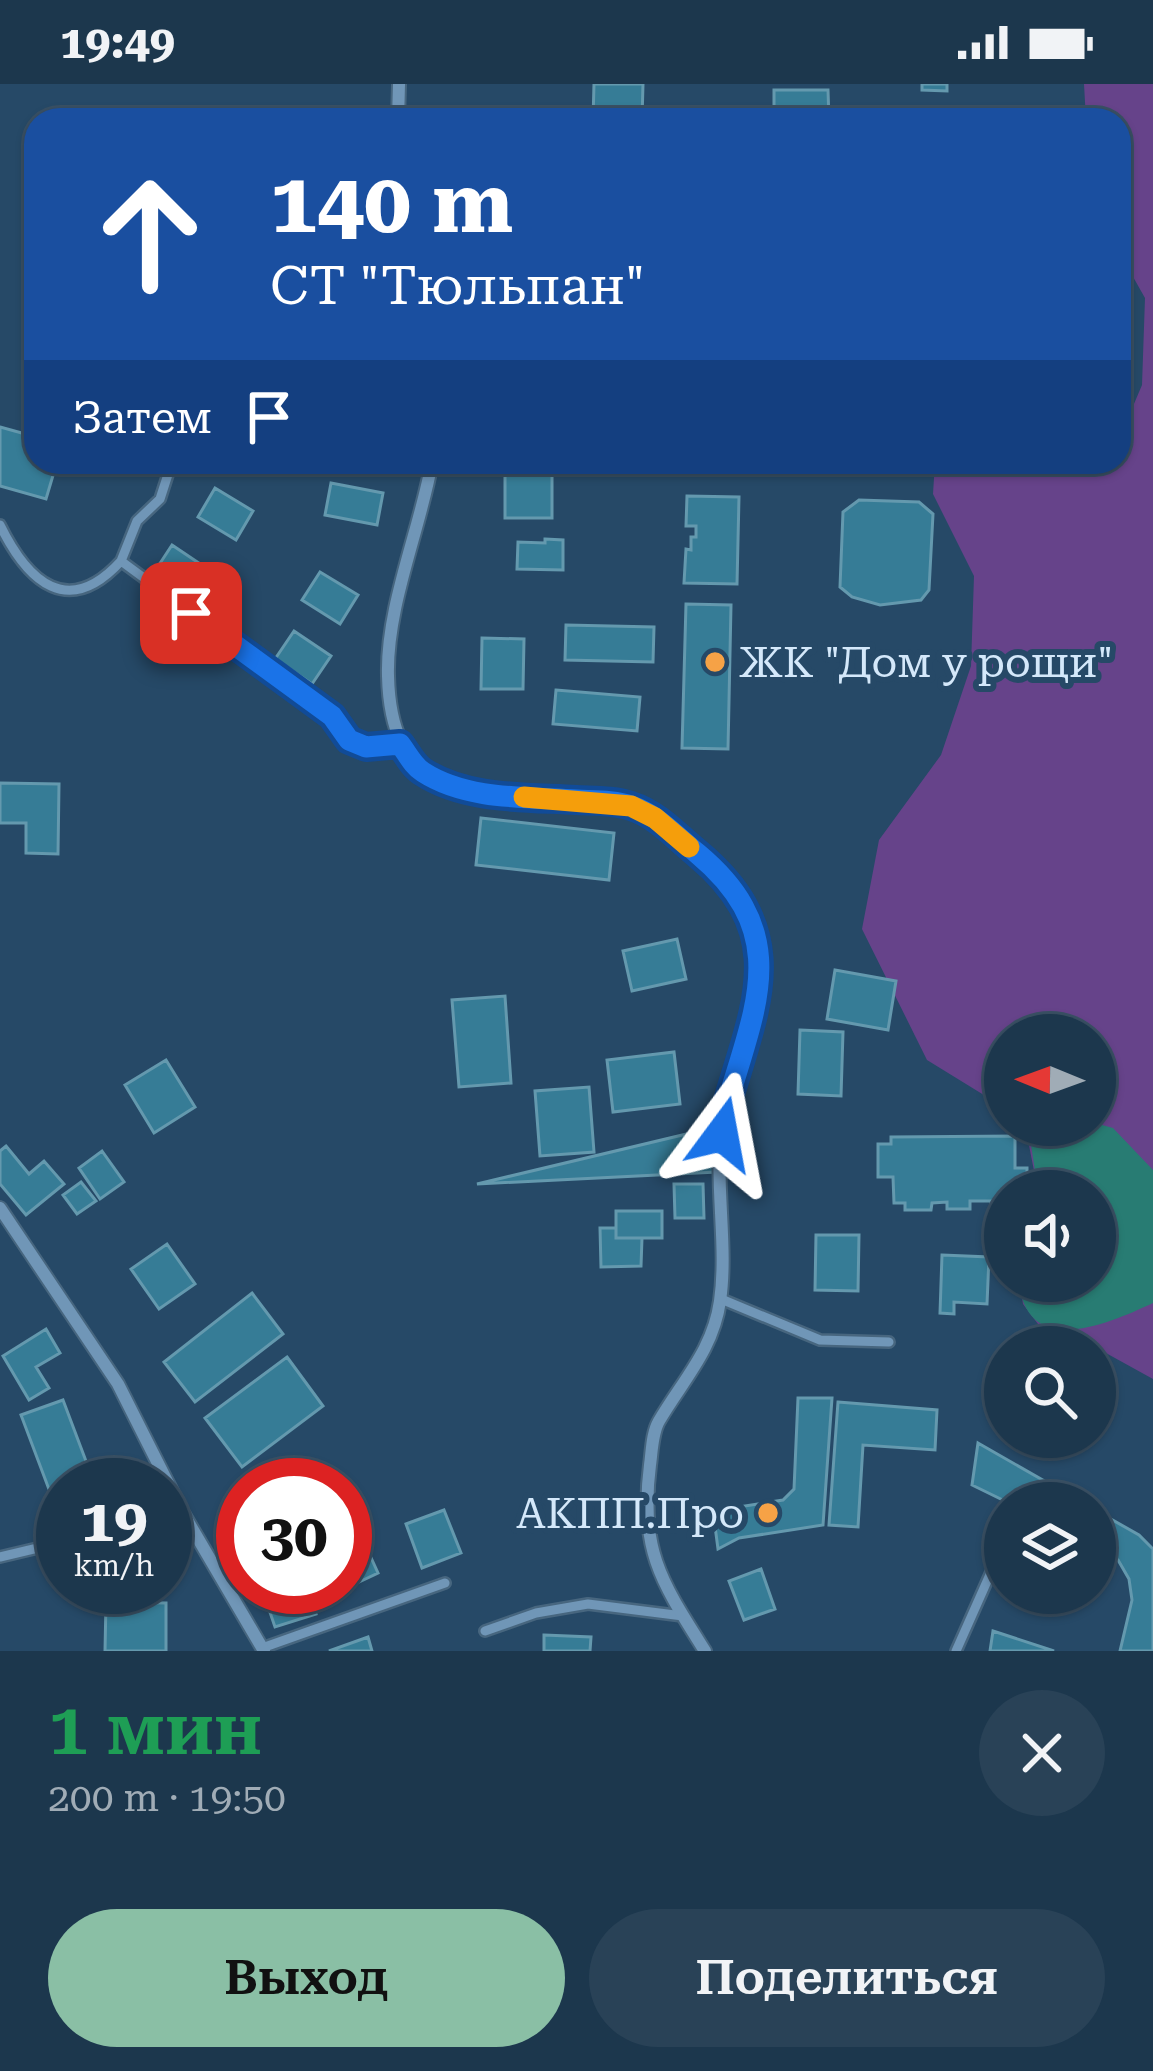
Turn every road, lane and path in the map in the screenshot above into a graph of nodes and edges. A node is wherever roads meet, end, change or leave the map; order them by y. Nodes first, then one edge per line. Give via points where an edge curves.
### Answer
1 (168, 474) edge
2 (429, 474) edge
3 (0, 525) edge
4 (121, 561) junction
5 (400, 744) junction
6 (0, 1208) edge
7 (721, 1299) junction
8 (889, 1342) dead end
9 (155, 1458) edge
10 (192, 1528) edge
11 (36, 1548) edge
12 (0, 1557) edge
13 (445, 1583) dead end
14 (984, 1588) edge
15 (683, 1616) junction
16 (485, 1631) dead end
17 (263, 1650) edge
18 (705, 1651) edge
19 (956, 1651) edge

1 - 4 lane
2 - 5 street via 390,640
3 - 4 lane via 16,556 51,588 90,588
4 - 5 lane via 332,716 349,740
5 - 7 street via 419,771 458,788 631,806 710,864 748,914 759,990 724,1115
6 - 9 street via 118,1384
7 - 8 lane via 820,1340
7 - 15 street via 696,1369 656,1426 647,1488 661,1581
10 - 17 street
11 - 12 lane
13 - 17 lane
14 - 19 lane
15 - 16 lane via 588,1604
15 - 18 street

